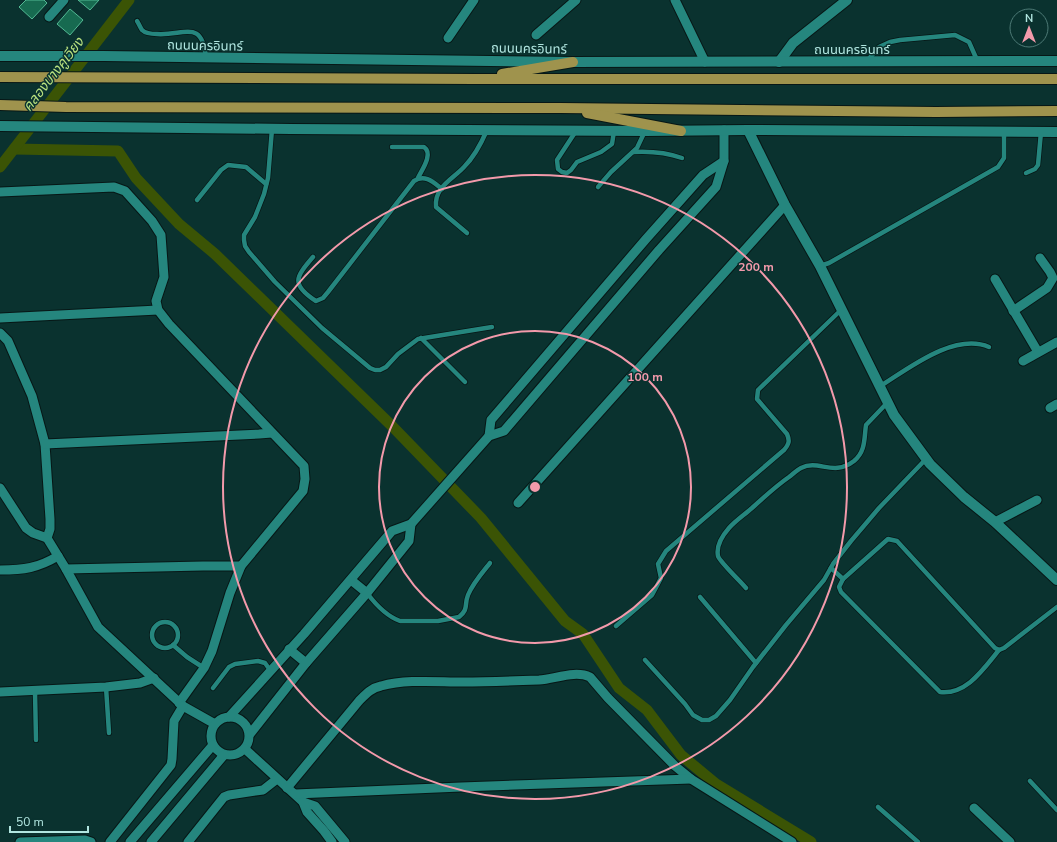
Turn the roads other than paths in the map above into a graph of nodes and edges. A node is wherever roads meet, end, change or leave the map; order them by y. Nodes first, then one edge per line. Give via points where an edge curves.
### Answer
1 (474, 0) edge
2 (576, 0) edge
3 (675, 0) edge
4 (847, 0) edge
5 (62, 1) edge
6 (49, 17) dead end
7 (137, 22) dead end
8 (536, 35) dead end
9 (448, 38) dead end
10 (0, 56) edge
11 (206, 58) junction
12 (977, 60) junction
13 (1057, 61) edge
14 (573, 62) junction
15 (705, 62) junction
16 (779, 62) junction
17 (866, 62) junction
18 (0, 77) edge
19 (474, 79) junction
20 (1057, 79) edge
21 (0, 105) edge
22 (561, 108) junction
23 (1057, 111) edge
24 (0, 126) edge
25 (272, 129) junction
26 (487, 130) junction
27 (576, 130) junction
28 (724, 130) junction
29 (748, 130) junction
30 (614, 131) junction
31 (645, 131) junction
32 (681, 131) junction
33 (1004, 131) junction
34 (1041, 132) junction
35 (1057, 132) edge
36 (392, 147) dead end
37 (633, 152) junction
38 (682, 158) dead end
39 (724, 161) junction
40 (1026, 173) dead end
41 (418, 178) junction
42 (266, 184) junction
43 (598, 187) dead end
44 (442, 189) junction
45 (0, 192) edge
46 (683, 198) junction
47 (197, 200) dead end
48 (785, 205) junction
49 (695, 210) junction
50 (467, 233) dead end
51 (646, 238) junction
52 (659, 250) junction
53 (313, 257) dead end
54 (1040, 258) dead end
55 (820, 266) junction
56 (994, 279) dead end
57 (158, 310) junction
58 (841, 310) junction
59 (1013, 311) junction
60 (0, 318) edge
61 (492, 327) dead end
62 (0, 333) edge
63 (421, 338) junction
64 (1057, 342) edge
65 (989, 347) dead end
66 (1038, 352) junction
67 (547, 354) junction
68 (1023, 361) dead end
69 (560, 366) junction
70 (465, 382) dead end
71 (879, 387) junction
72 (887, 403) junction
73 (272, 432) junction
74 (489, 436) junction
75 (45, 444) junction
76 (925, 460) junction
77 (0, 488) edge
78 (1037, 500) dead end
79 (518, 503) dead end
80 (995, 522) junction
81 (411, 524) junction
82 (47, 538) junction
83 (58, 556) junction
84 (490, 564) dead end
85 (241, 566) junction
86 (831, 568) junction
87 (66, 569) junction
88 (0, 570) edge
89 (1055, 576) edge
90 (843, 579) junction
91 (351, 580) junction
92 (746, 588) dead end
93 (367, 593) junction
94 (700, 597) dead end
95 (1057, 607) edge
96 (616, 626) dead end
97 (174, 645) junction
98 (290, 649) junction
99 (999, 650) junction
100 (645, 660) dead end
101 (756, 662) junction
102 (306, 663) junction
103 (204, 668) junction
104 (270, 670) junction
105 (154, 678) junction
106 (106, 687) junction
107 (213, 688) dead end
108 (35, 691) junction
109 (0, 692) edge
110 (181, 704) junction
111 (229, 717) junction
112 (215, 724) junction
113 (108, 733) dead end
114 (250, 734) junction
115 (36, 740) dead end
116 (213, 745) junction
117 (245, 749) junction
118 (224, 755) junction
119 (277, 779) junction
120 (691, 779) junction
121 (1030, 781) dead end
122 (287, 788) junction
123 (295, 794) junction
124 (303, 802) junction
125 (878, 807) dead end
126 (974, 808) dead end
127 (1057, 810) edge
128 (20, 842) edge
129 (91, 842) edge
130 (110, 842) edge
131 (130, 842) edge
132 (151, 842) edge
133 (188, 842) edge
134 (332, 842) edge
135 (345, 842) edge
136 (792, 842) edge
137 (918, 842) edge
138 (1010, 842) edge

1 - 9 street
2 - 8 street
3 - 15 street
4 - 16 main road via 793,43
5 - 6 street
7 - 11 lane via 146,33 151,34 195,32 202,40
10 - 11 main road, ถนนนครอินทร์
11 - 14 main road, ถนนนครอินทร์
12 - 13 main road, ถนนนครอินทร์
12 - 17 main road, ถนนนครอินทร์
12 - 17 lane via 969,42 955,35 890,42 879,47
14 - 15 main road, ถนนนครอินทร์
14 - 19 main road
15 - 16 main road, ถนนนครอินทร์
16 - 17 main road, ถนนนครอินทร์
18 - 19 main road
19 - 20 main road
21 - 22 main road
22 - 23 main road
22 - 32 main road
24 - 25 main road
25 - 26 main road
25 - 42 lane
26 - 27 main road
26 - 44 lane via 480,147 464,168 446,182
27 - 30 main road
27 - 30 lane via 557,160 558,169 562,172 567,173 577,162 602,152 612,144
28 - 29 main road
28 - 32 main road
28 - 39 street
29 - 33 main road
29 - 48 main road
30 - 31 main road
31 - 32 main road
31 - 37 lane
33 - 34 main road
33 - 55 lane via 1004,158 998,167
34 - 35 main road
34 - 40 lane via 1038,165
36 - 41 lane via 427,149 427,157
37 - 38 lane via 668,153
37 - 43 lane
39 - 46 street via 703,175
39 - 49 street via 716,187
41 - 44 lane via 427,179
41 - 53 lane via 328,292 316,301 303,290 297,280
42 - 47 lane via 246,167 228,164
42 - 63 lane via 244,240 248,252 290,297 322,328 375,370 386,367 402,350
44 - 50 lane via 436,207
45 - 57 street via 114,187 125,191 161,235 164,276 156,301
46 - 49 street
46 - 51 street
48 - 55 main road
48 - 79 street
49 - 52 street
51 - 52 street
51 - 67 street
52 - 69 street
54 - 59 street via 1053,278 1051,284
55 - 58 main road
56 - 59 street
57 - 60 street
57 - 73 street
58 - 71 main road
58 - 96 lane via 758,390 757,399 787,434 789,439 784,450 666,551 658,564 662,578 652,595
59 - 66 street
61 - 63 lane
62 - 75 street via 8,341 32,396
63 - 70 lane
64 - 66 street
65 - 71 lane via 974,343 950,347
66 - 68 street
67 - 69 street
67 - 74 street via 491,420
69 - 74 street via 504,432
71 - 72 main road
72 - 76 main road
72 - 92 lane via 866,425 863,448 854,461 834,469 812,465 802,467 729,528 718,546 718,558
73 - 75 street
73 - 85 street via 304,466 303,491
74 - 81 street
75 - 82 street via 50,519
76 - 80 main road
76 - 86 lane via 878,508
77 - 82 street via 26,528
78 - 80 street
80 - 89 main road
81 - 91 street via 392,531
81 - 93 street via 408,541
82 - 83 street
83 - 87 street
83 - 88 street via 34,567
84 - 93 lane via 476,581 468,596 467,608 460,617 438,621 400,621 377,606
85 - 87 street
85 - 103 street
86 - 90 lane
86 - 101 lane via 824,580
87 - 105 street via 98,627
90 - 99 lane via 888,539 894,539
90 - 99 lane via 839,587 841,592 940,692 959,690 974,679
91 - 93 street
91 - 98 street
93 - 102 street
94 - 101 lane
95 - 99 lane
97 - 97 lane via 164,648 155,643 152,634 157,625 167,622 176,627 178,637
97 - 103 lane
98 - 102 street
98 - 104 street
100 - 101 lane via 693,715 702,720 716,716
102 - 114 street
103 - 110 street
104 - 107 lane via 258,661 235,664 229,667
104 - 111 street
105 - 106 street via 140,683
105 - 110 street
106 - 108 street
106 - 113 lane
108 - 109 street
108 - 115 lane
110 - 112 street
110 - 130 street via 174,721 171,765
111 - 112 street
111 - 114 street via 243,721
112 - 116 street via 211,738
114 - 117 street
116 - 118 street
116 - 131 street
117 - 118 street via 239,754
117 - 119 street
118 - 132 street
119 - 122 street
119 - 133 street via 263,790 229,794 224,797
120 - 122 street via 675,766 590,677 578,674 544,680 408,682 380,686 368,691
120 - 123 street
120 - 136 street
121 - 127 lane
122 - 123 street
123 - 124 street
124 - 134 street via 307,812
124 - 135 street via 315,806
125 - 137 lane
126 - 138 street
128 - 129 street

